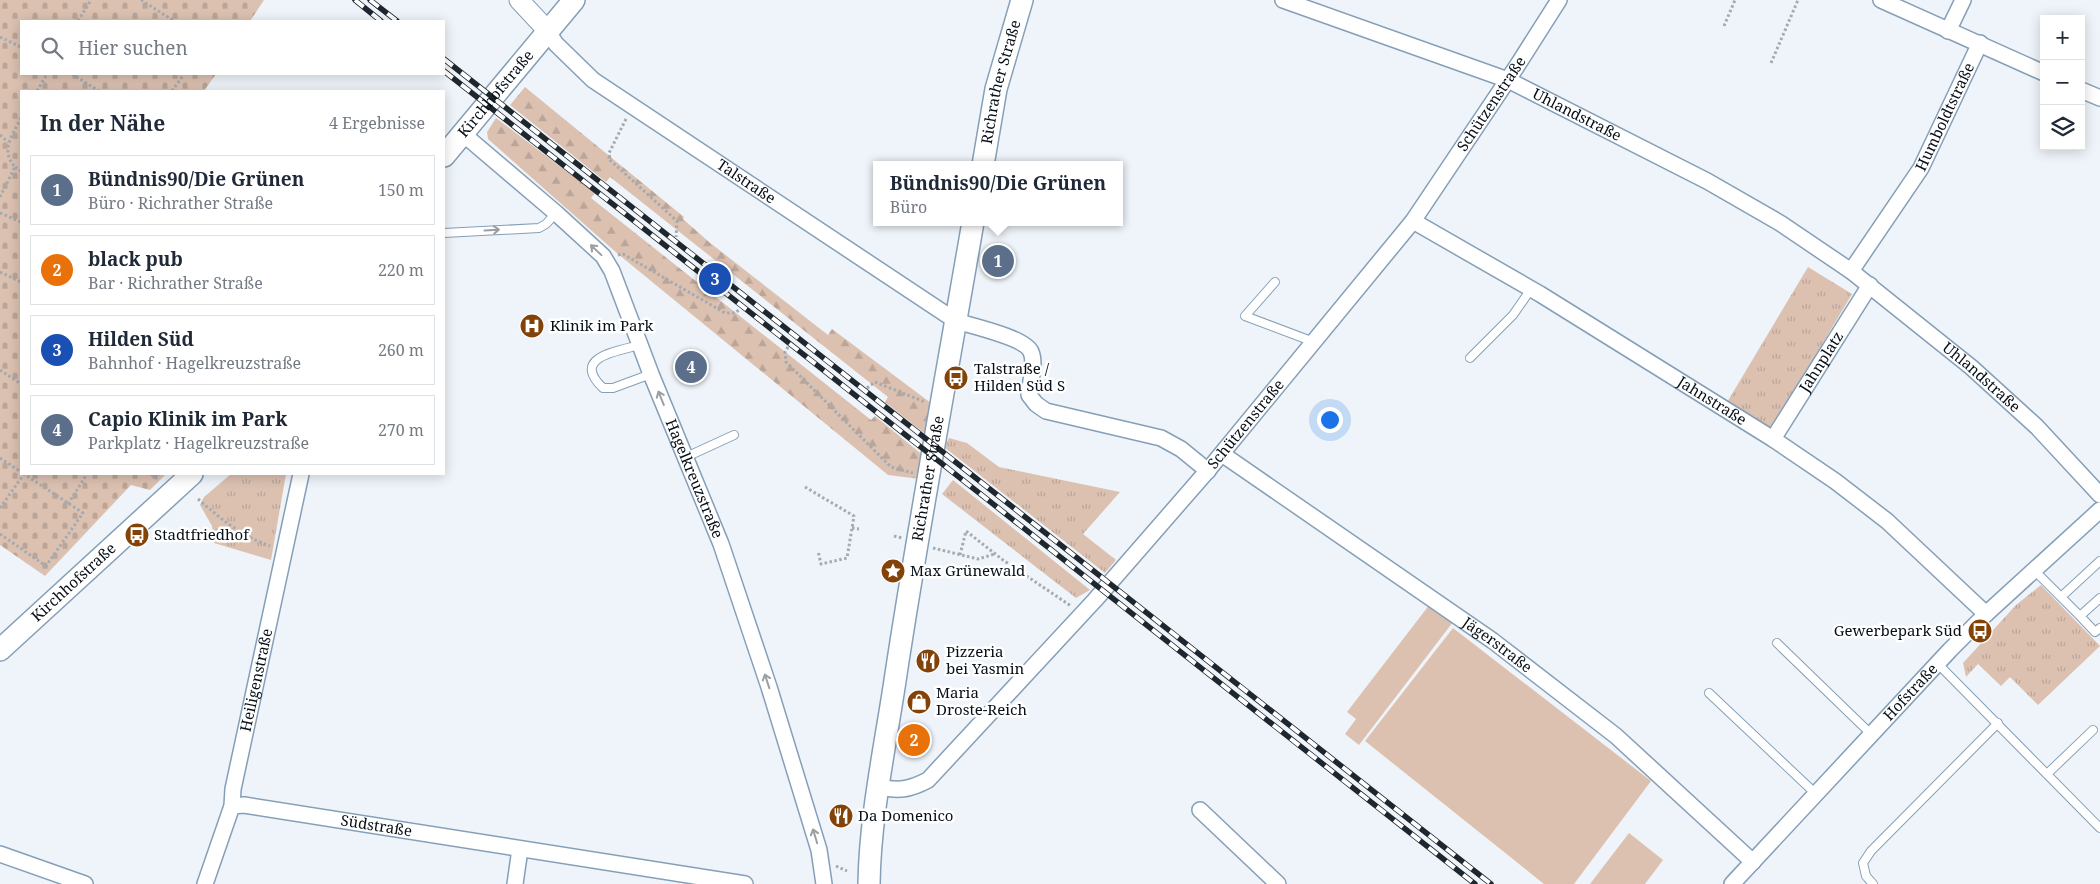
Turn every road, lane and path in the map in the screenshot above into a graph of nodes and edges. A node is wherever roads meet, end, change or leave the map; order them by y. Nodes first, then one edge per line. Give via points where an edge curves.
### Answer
1 (91, 0) edge
2 (141, 0) edge
3 (519, 0) edge
4 (574, 0) edge
5 (1022, 0) edge
6 (1284, 0) edge
7 (1559, 0) edge
8 (1735, 0) edge
9 (1798, 0) edge
10 (1881, 0) edge
11 (1963, 0) edge
12 (79, 20) edge
13 (172, 20) edge
14 (1724, 26) dead end
15 (547, 30) junction
16 (1948, 31) junction
17 (0, 37) edge
18 (1980, 44) junction
19 (20, 47) edge
20 (1771, 63) dead end
21 (2040, 71) edge
22 (45, 75) edge
23 (74, 75) edge
24 (183, 75) edge
25 (1508, 80) junction
26 (38, 90) edge
27 (97, 90) edge
28 (173, 90) edge
29 (2085, 92) edge
30 (2100, 98) edge
31 (627, 116) dead end
32 (20, 120) edge
33 (462, 133) junction
34 (0, 135) edge
35 (8, 142) junction
36 (445, 155) edge
37 (984, 161) edge
38 (15, 167) junction
39 (20, 170) edge
40 (0, 197) edge
41 (0, 213) edge
42 (556, 213) junction
43 (1413, 221) junction
44 (20, 222) edge
45 (972, 226) edge
46 (445, 232) edge
47 (676, 237) dead end
48 (613, 255) dead end
49 (1851, 271) junction
50 (0, 272) edge
51 (20, 282) edge
52 (1275, 282) dead end
53 (1870, 285) junction
54 (1531, 289) junction
55 (740, 309) dead end
56 (956, 321) junction
57 (1314, 342) junction
58 (640, 345) junction
59 (788, 347) dead end
60 (1470, 358) dead end
61 (0, 370) edge
62 (651, 374) junction
63 (20, 383) edge
64 (867, 388) dead end
65 (925, 402) dead end
66 (734, 434) dead end
67 (1773, 439) junction
68 (1222, 454) junction
69 (0, 458) edge
70 (684, 458) junction
71 (20, 471) edge
72 (1208, 471) junction
73 (22, 475) edge
74 (26, 475) edge
75 (86, 475) edge
76 (191, 475) edge
77 (301, 475) edge
78 (918, 475) dead end
79 (805, 487) dead end
80 (2100, 495) edge
81 (198, 499) dead end
82 (68, 504) junction
83 (0, 508) edge
84 (2100, 510) edge
85 (852, 528) junction
86 (859, 529) dead end
87 (0, 534) edge
88 (275, 548) dead end
89 (933, 548) dead end
90 (818, 551) dead end
91 (995, 554) junction
92 (960, 555) junction
93 (2100, 561) edge
94 (2034, 570) junction
95 (2061, 597) junction
96 (2100, 598) edge
97 (1075, 608) dead end
98 (1986, 614) junction
99 (2080, 616) junction
100 (2100, 628) edge
101 (1777, 643) dead end
102 (0, 650) edge
103 (1937, 663) junction
104 (1709, 693) dead end
105 (1998, 723) junction
106 (2093, 730) dead end
107 (1871, 734) junction
108 (2047, 774) junction
109 (879, 787) junction
110 (1816, 794) junction
111 (232, 806) junction
112 (1200, 810) dead end
113 (2100, 828) edge
114 (520, 849) junction
115 (0, 854) edge
116 (1753, 862) junction
117 (85, 884) edge
118 (205, 884) edge
119 (515, 884) edge
120 (744, 884) edge
121 (824, 884) edge
122 (869, 884) edge
123 (1278, 884) edge
124 (1732, 884) edge
125 (1874, 884) edge

1 - 12 path
2 - 13 path
3 - 15 street
4 - 15 main road, Kirchhofstraße
5 - 37 main road, Richrather Straße via 996,89
6 - 25 street, Uhlandstraße
7 - 25 street, Schützenstraße
8 - 14 path
9 - 20 path
10 - 16 street, Humboldtstraße
11 - 16 street
15 - 33 main road, Kirchhofstraße
15 - 56 street, Talstraße via 560,48 593,80
16 - 18 street, Humboldtstraße
17 - 19 path
18 - 21 street, Humboldtstraße
18 - 49 street, Humboldtstraße via 1922,168
22 - 26 path
23 - 27 path
24 - 28 path
25 - 43 street, Schützenstraße
25 - 49 street, Uhlandstraße via 1707,182 1780,223
29 - 30 street
31 - 47 path via 609,153 610,160 677,221
32 - 35 path
33 - 36 main road, Kirchhofstraße
33 - 42 street, Hagelkreuzstraße
34 - 35 path
35 - 38 path via 8,160
38 - 39 path
38 - 40 path
41 - 44 path
46 -> 42 lane via 539,228
58 -> 42 street, Hagelkreuzstraße via 612,271 603,256
43 - 54 street, Jahnstraße
43 - 57 street, Schützenstraße
45 - 56 main road, Richrather Straße
48 - 55 path via 623,254 725,313 735,313
49 - 53 street, Uhlandstraße
50 - 51 path
52 - 57 lane via 1245,316
53 - 67 street, Jahnplatz
53 - 80 street, Uhlandstraße via 1971,367 2037,427
54 - 60 lane via 1513,315
54 - 67 street, Jahnstraße
56 - 72 street, Talstraße via 1022,342 1031,350 1033,359 1028,395 1046,411 1161,438
56 - 109 main road, Richrather Straße
57 - 68 street, Schützenstraße
58 - 62 street, Hagelkreuzstraße
58 - 62 lane via 601,356 591,371 603,388 613,388
59 - 78 path via 786,362 891,467
61 - 63 path
70 -> 62 street, Hagelkreuzstraße
64 - 65 path via 875,382
66 - 70 lane
67 - 98 street, Jahnstraße via 1886,521
68 - 72 street, Schützenstraße
68 - 116 street, Jägerstraße via 1493,641 1616,736
69 - 71 path
121 -> 70 street, Hagelkreuzstraße via 819,850 763,670 721,544
72 - 109 street, Schützenstraße via 928,780 915,787 896,790
73 - 83 path
74 - 82 path
75 - 82 path
76 - 102 main road, Kirchhofstraße
77 - 111 street, Heiligenstraße
79 - 85 path via 854,516
81 - 88 path via 229,526
82 - 87 path via 83,513 46,566
84 - 94 street, Hofstraße
85 - 86 path
85 - 90 path via 847,558 821,564
89 - 92 path
91 - 92 path via 978,559
91 - 92 path via 966,530
91 - 97 path
93 - 95 lane
94 - 95 lane
94 - 98 street, Hofstraße
95 - 99 lane
96 - 99 lane
98 - 103 street, Hofstraße
99 - 100 lane via 2095,632
101 - 107 lane
103 - 105 lane
103 - 107 street, Hofstraße
104 - 110 lane
105 - 108 lane
105 - 125 lane via 1871,851 1863,863 1866,876
106 - 108 lane
107 - 110 street, Hofstraße
108 - 113 lane
109 - 122 main road, Richrather Straße
110 - 116 street, Hofstraße
111 - 114 street, Südstraße via 244,805
111 - 118 street, Heiligenstraße
112 - 123 street
114 - 119 street
114 - 120 street, Südstraße
115 - 117 street
116 - 124 street, Hofstraße

